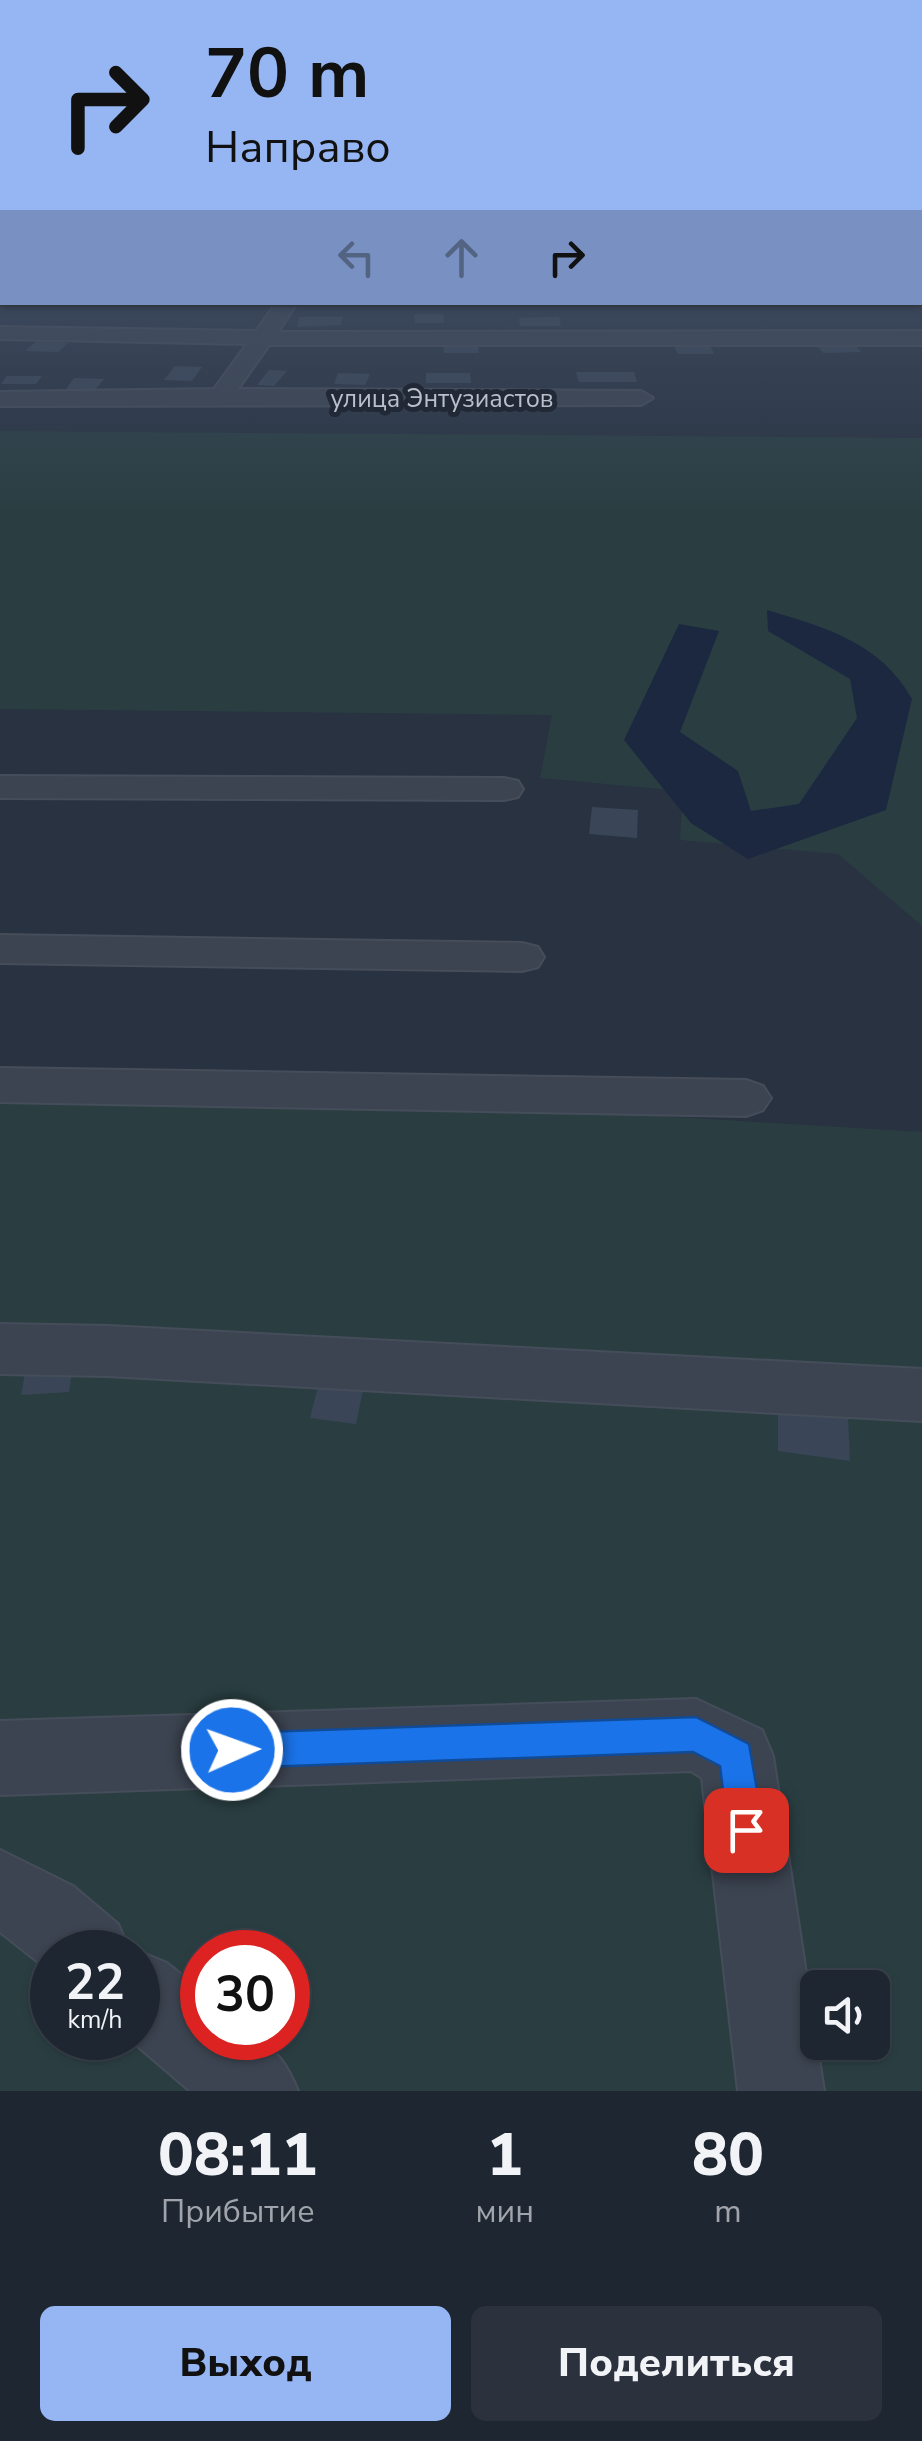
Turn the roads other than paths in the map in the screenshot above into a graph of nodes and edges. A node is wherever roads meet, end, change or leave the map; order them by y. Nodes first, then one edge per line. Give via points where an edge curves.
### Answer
1 (274, 320) edge
2 (881, 320) edge
3 (0, 334) edge
4 (260, 338) junction
5 (893, 338) junction
6 (922, 338) edge
7 (232, 397) junction
8 (642, 398) dead end
9 (0, 399) edge
10 (0, 787) edge
11 (504, 789) dead end
12 (0, 948) edge
13 (522, 956) dead end
14 (0, 1085) edge
15 (746, 1098) dead end
16 (0, 1349) edge
17 (922, 1396) edge
18 (0, 1758) edge
19 (0, 1889) edge
20 (64, 1930) edge
21 (160, 2011) edge
22 (255, 2091) edge
23 (781, 2091) edge

1 - 4 street
2 - 5 street
3 - 4 street
4 - 5 street via 480,330
4 - 7 street via 231,387
5 - 6 street
7 - 8 street, улица Энтузиастов
7 - 9 street, улица Энтузиастов
10 - 11 street
12 - 13 street
14 - 15 street
16 - 17 street
18 - 23 street via 696,1735 736,1756
19 - 20 street
21 - 22 street

